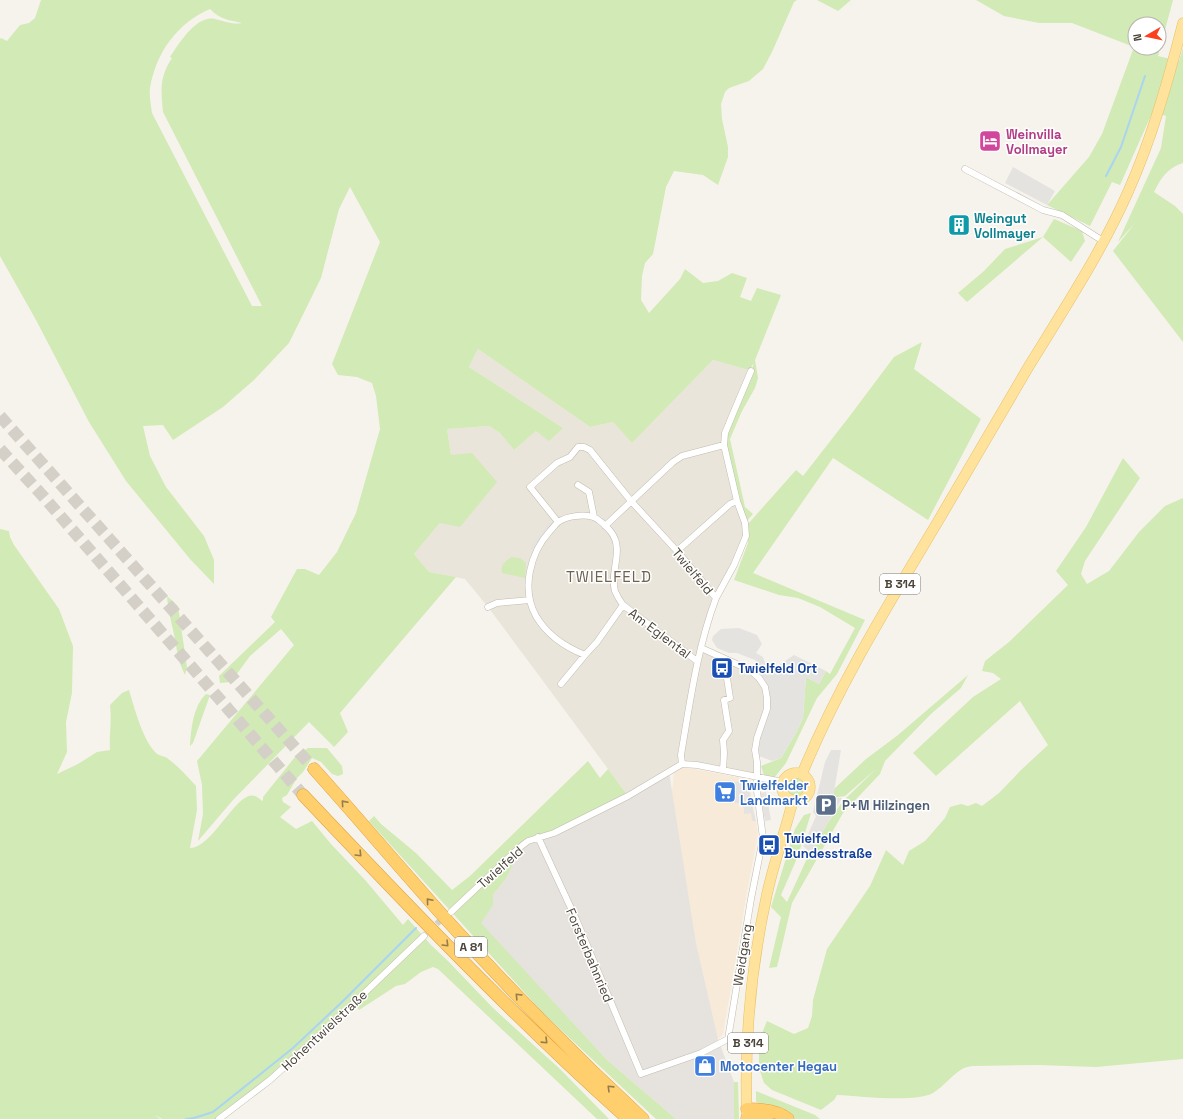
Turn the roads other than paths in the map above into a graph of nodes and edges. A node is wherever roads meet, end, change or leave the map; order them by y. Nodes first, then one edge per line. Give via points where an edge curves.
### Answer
1 (1183, 23) edge
2 (964, 169) dead end
3 (1103, 241) junction
4 (751, 371) dead end
5 (724, 445) junction
6 (578, 485) dead end
7 (631, 501) junction
8 (737, 501) junction
9 (594, 517) junction
10 (558, 522) junction
11 (605, 526) junction
12 (677, 551) junction
13 (716, 598) junction
14 (530, 600) junction
15 (623, 605) junction
16 (488, 607) dead end
17 (701, 648) junction
18 (585, 655) junction
19 (697, 661) junction
20 (725, 665) dead end
21 (561, 684) dead end
22 (682, 764) junction
23 (314, 769) tunnel mouth
24 (722, 770) junction
25 (802, 774) junction
26 (756, 777) junction
27 (783, 782) junction
28 (303, 795) tunnel mouth
29 (793, 800) junction
30 (538, 837) junction
31 (450, 912) tunnel mouth
32 (424, 936) tunnel mouth
33 (641, 1074) joint
34 (618, 1114) edge
35 (747, 1115) edge
36 (218, 1119) edge
37 (628, 1119) edge
38 (643, 1119) edge
39 (767, 1119) edge
40 (788, 1119) edge

1 - 3 main road, B 314 via 1155,122 1127,194
2 - 3 street via 1043,210 1062,216
3 - 25 main road, B 314 via 878,622 828,715
4 - 5 street via 725,433
5 - 7 street via 682,456
5 - 8 street
6 - 9 street via 589,492
7 - 10 street, Twielfeld via 590,450 578,447 570,457 557,463 530,487
7 - 11 street
7 - 12 street, Twielfeld
8 - 12 street via 730,504
8 - 13 street via 745,523 746,536
9 - 10 street via 580,516
9 - 11 street, Am Eglental
10 - 14 street via 537,549 530,568
11 - 15 street, Am Eglental via 612,532 617,544 615,591
12 - 13 street, Twielfeld
13 - 17 street, Twielfeld
14 - 16 street via 496,603
14 - 18 street via 536,616 551,635 567,647
15 - 18 street, Am Eglental
15 - 19 street, Am Eglental
17 - 19 street, Twielfeld
17 - 26 street, Am Eglental via 750,670 764,686 767,709 755,750
18 - 21 street, Am Eglental
19 - 22 street, Twielfeld via 681,755
20 - 24 street via 730,698 724,700 729,731 722,740
22 - 24 street
22 - 30 street, Twielfeld via 628,796 554,833
38 -> 23 highway, A 81 via 444,918
24 - 26 street
25 - 27 main road via 790,774
25 - 29 main road via 810,784 809,792 804,798
26 - 27 street
26 - 33 street, Weidgang via 763,838 728,1039 702,1054
27 - 29 main road via 782,790
28 -> 34 highway, A 81 via 455,953
29 - 35 main road, B 314 via 773,868 757,944 748,1035
30 - 31 street, Twielfeld via 520,848
30 - 33 street, Forsterbahnried via 576,919
32 - 36 street, Hohentwielstraße via 275,1075
34 - 37 highway, A 81
35 - 39 highway
35 - 40 highway via 768,1111

